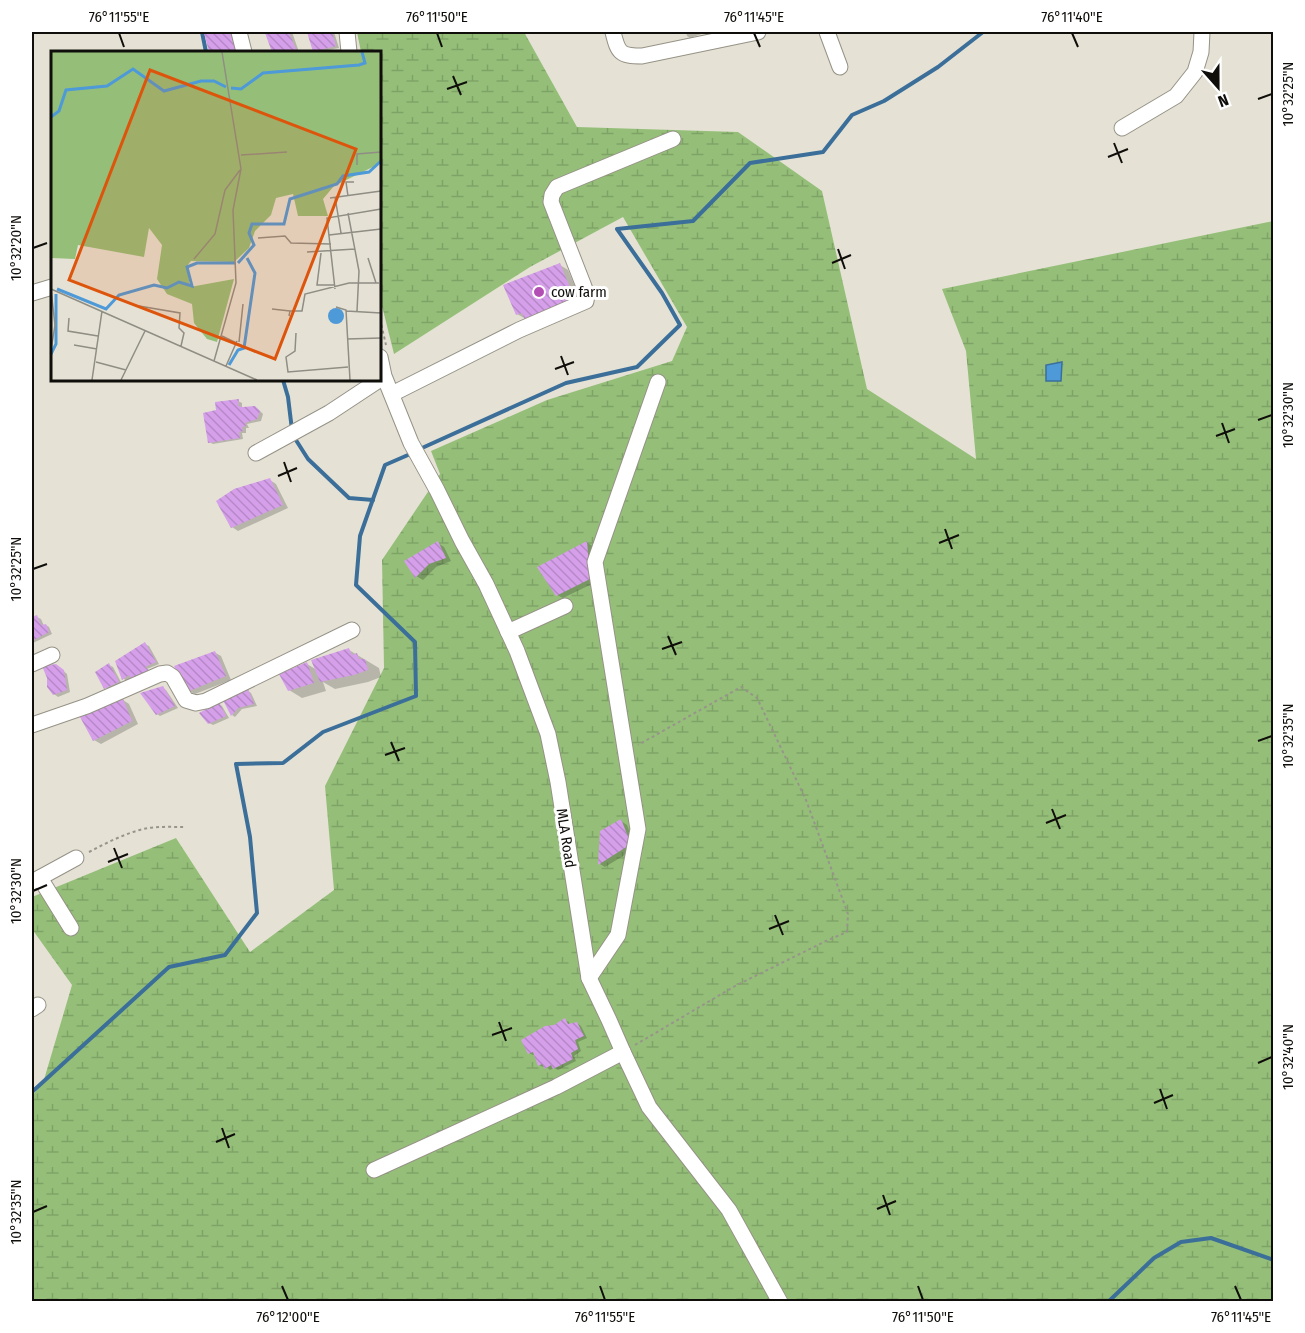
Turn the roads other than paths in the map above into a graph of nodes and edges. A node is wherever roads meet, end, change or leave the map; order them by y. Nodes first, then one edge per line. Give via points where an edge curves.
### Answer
1 (239, 32) edge
2 (347, 32) edge
3 (613, 32) edge
4 (758, 32) edge
5 (827, 32) edge
6 (1202, 32) edge
7 (244, 51) edge
8 (350, 51) edge
9 (840, 67) dead end
10 (1122, 128) dead end
11 (673, 139) dead end
12 (51, 287) edge
13 (32, 293) edge
14 (381, 378) edge
15 (377, 381) edge
16 (658, 382) dead end
17 (392, 394) junction
18 (256, 453) dead end
19 (565, 606) dead end
20 (352, 630) dead end
21 (508, 632) junction
22 (52, 655) dead end
23 (32, 664) edge
24 (32, 725) edge
25 (76, 858) road end
26 (36, 880) edge
27 (71, 928) dead end
28 (589, 978) junction
29 (623, 1053) junction
30 (374, 1170) dead end
31 (780, 1302) edge

1 - 7 street
2 - 8 street
3 - 4 street via 618,50 632,56
5 - 9 street
6 - 10 street via 1195,72 1176,96
11 - 17 street via 557,187 552,195 551,202 586,301
12 - 13 street
14 - 17 street, MLA Road
15 - 18 street via 329,413
16 - 28 street via 595,562 638,829 618,935
17 - 21 street, MLA Road via 411,443
19 - 21 street
20 - 24 street via 206,701 186,700 167,673
21 - 28 street, MLA Road via 548,734
22 - 23 street
25 - 26 street
26 - 27 street
28 - 29 street, MLA Road
29 - 30 street
29 - 31 street, MLA Road via 649,1107 729,1210

